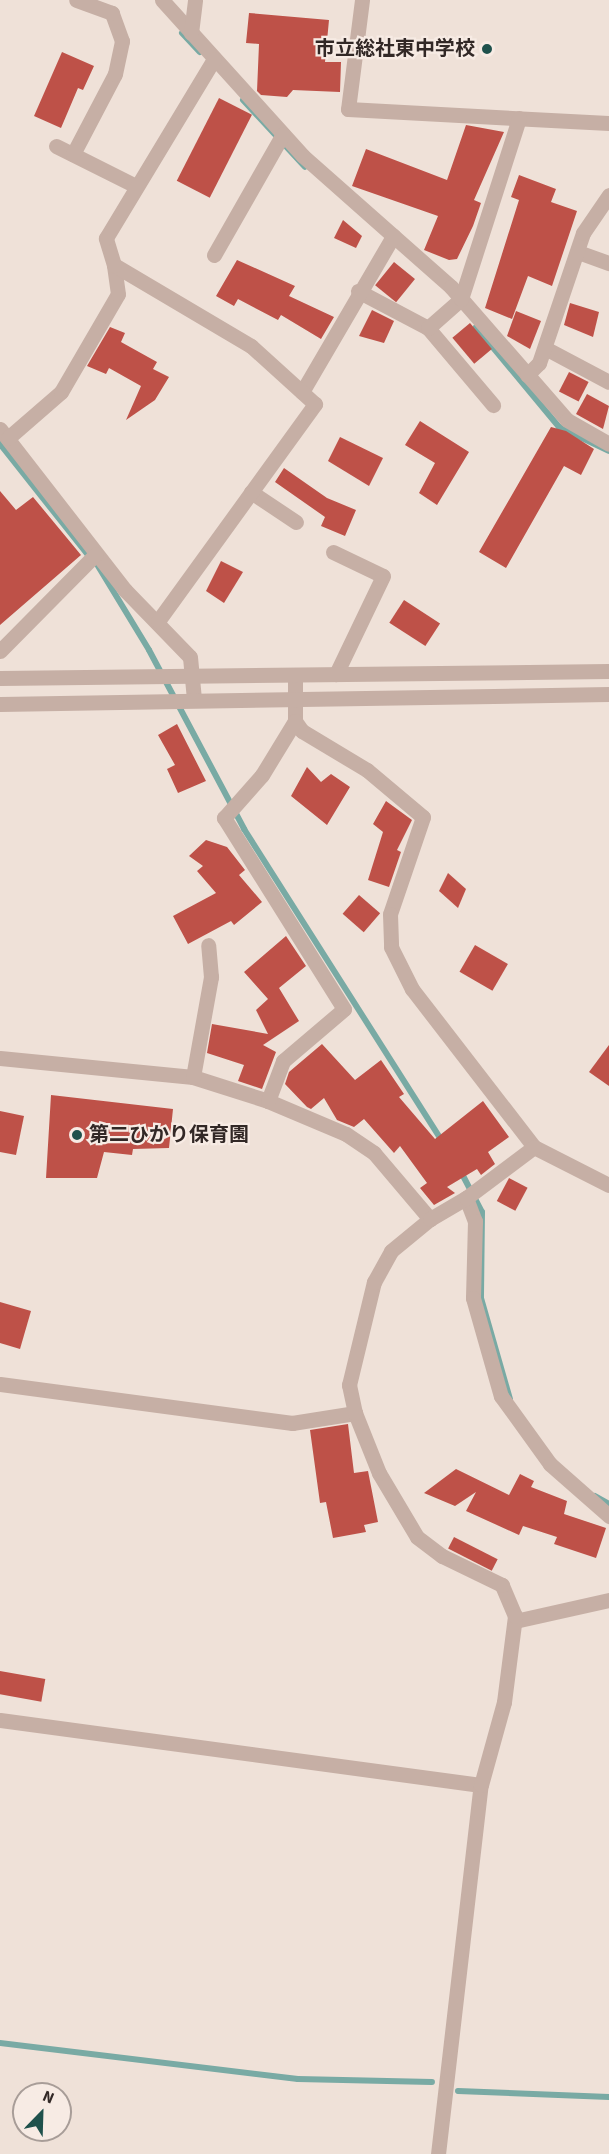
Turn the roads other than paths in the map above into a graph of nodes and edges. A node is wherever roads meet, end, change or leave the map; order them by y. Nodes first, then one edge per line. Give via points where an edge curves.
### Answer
1 (76, 0) edge
2 (162, 0) edge
3 (195, 0) edge
4 (362, 0) edge
5 (191, 33) junction
6 (212, 62) junction
7 (519, 118) junction
8 (609, 123) edge
9 (280, 139) junction
10 (56, 146) dead end
11 (73, 154) junction
12 (136, 186) junction
13 (609, 195) edge
14 (390, 240) junction
15 (578, 252) junction
16 (214, 255) dead end
17 (609, 263) edge
18 (114, 266) junction
19 (358, 291) junction
20 (457, 302) junction
21 (428, 328) junction
22 (545, 348) junction
23 (527, 375) junction
24 (609, 382) edge
25 (302, 392) junction
26 (493, 405) dead end
27 (4, 433) edge
28 (609, 444) edge
29 (251, 492) junction
30 (296, 522) dead end
31 (333, 552) dead end
32 (92, 558) junction
33 (158, 621) junction
34 (0, 651) edge
35 (609, 671) edge
36 (336, 674) junction
37 (295, 676) junction
38 (192, 677) junction
39 (0, 678) edge
40 (609, 694) edge
41 (296, 698) junction
42 (182, 699) junction
43 (0, 704) edge
44 (296, 721) junction
45 (208, 945) dead end
46 (0, 1058) edge
47 (193, 1077) junction
48 (268, 1101) junction
49 (534, 1147) junction
50 (609, 1185) edge
51 (472, 1194) junction
52 (429, 1219) junction
53 (0, 1384) edge
54 (354, 1413) junction
55 (609, 1516) edge
56 (609, 1600) edge
57 (515, 1622) junction
58 (0, 1720) edge
59 (481, 1785) junction
60 (438, 2154) edge

1 - 11 street via 112,13 122,41 115,74
2 - 5 street
3 - 5 street
4 - 7 street via 348,109
5 - 6 street
6 - 9 street
6 - 12 street
7 - 8 street
7 - 20 street
9 - 14 street
9 - 16 street
10 - 11 street
11 - 12 street
12 - 18 street via 106,238
13 - 15 street via 583,233
14 - 19 street
14 - 20 street
15 - 17 street
15 - 22 street
18 - 25 street via 251,346
18 - 27 street via 118,294 61,392
19 - 21 street
19 - 25 street
20 - 21 street
20 - 23 street
21 - 26 street
22 - 23 street
22 - 24 street
23 - 28 street via 567,420
25 - 29 street via 315,404
27 - 32 street
29 - 30 street
29 - 33 street
31 - 36 street via 383,576
32 - 33 street
32 - 34 street
33 - 38 street via 190,657
35 - 36 street
36 - 37 street
37 - 38 street
37 - 41 street
38 - 39 street
38 - 42 street
40 - 41 street
41 - 42 street
41 - 44 street
42 - 43 street
44 - 48 street via 224,818 344,1009 283,1061
44 - 49 street via 302,730 416,806 423,817 390,914 391,947 412,989
45 - 47 street via 212,977
46 - 47 street
47 - 48 street
48 - 52 street via 346,1134 374,1153
49 - 50 street
49 - 51 street
51 - 52 street
51 - 55 street via 473,1298 501,1396 550,1464
52 - 54 street via 391,1251 374,1282 355,1349 350,1385
53 - 54 street via 292,1423
54 - 57 street via 380,1473 417,1538 442,1556 502,1585 512,1601
56 - 57 street
57 - 59 street via 504,1702
58 - 59 street
59 - 60 street

